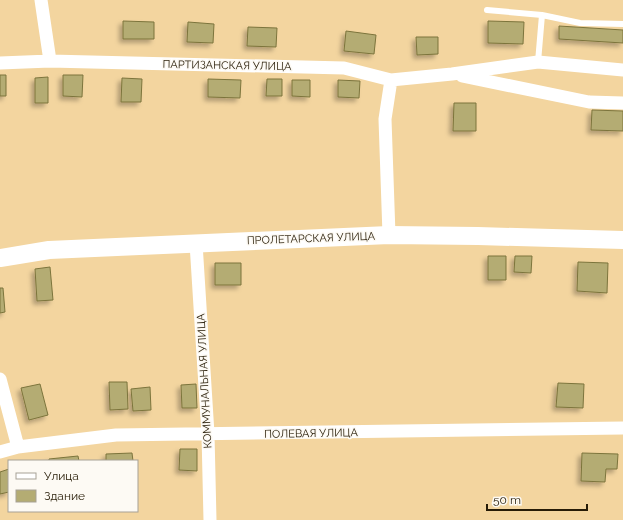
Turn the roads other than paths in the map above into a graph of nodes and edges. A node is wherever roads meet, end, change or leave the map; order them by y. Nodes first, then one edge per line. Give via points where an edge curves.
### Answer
1 (41, 0) edge
2 (487, 10) dead end
3 (542, 15) junction
4 (623, 24) edge
5 (50, 61) junction
6 (0, 62) edge
7 (538, 62) junction
8 (623, 70) edge
9 (452, 74) junction
10 (391, 80) junction
11 (623, 103) edge
12 (389, 235) junction
13 (623, 240) edge
14 (196, 243) junction
15 (0, 258) edge
16 (0, 379) edge
17 (623, 428) edge
18 (208, 434) junction
19 (18, 447) junction
20 (0, 452) edge
21 (210, 520) edge

1 - 5 street
2 - 3 lane
3 - 4 lane via 580,23
3 - 7 lane
5 - 6 street, ПАРТИЗАНСКАЯ УЛИЦА
5 - 10 street, ПАРТИЗАНСКАЯ УЛИЦА via 344,68
7 - 8 street, ПАРТИЗАНСКАЯ УЛИЦА
7 - 9 street, ПАРТИЗАНСКАЯ УЛИЦА
9 - 10 street, ПАРТИЗАНСКАЯ УЛИЦА
9 - 11 street, ПАРТИЗАНСКАЯ УЛИЦА via 589,102
10 - 12 street via 385,119
12 - 13 street, ПРОЛЕТАРСКАЯ УЛИЦА
12 - 14 street, ПРОЛЕТАРСКАЯ УЛИЦА
14 - 15 street, ПРОЛЕТАРСКАЯ УЛИЦА via 49,250
14 - 18 street, КОММУНАЛЬНАЯ УЛИЦА
16 - 19 street
17 - 18 street, ПОЛЕВАЯ УЛИЦА
18 - 19 street, ПОЛЕВАЯ УЛИЦА via 116,435
18 - 21 street, КОММУНАЛЬНАЯ УЛИЦА
19 - 20 street, ПОЛЕВАЯ УЛИЦА

